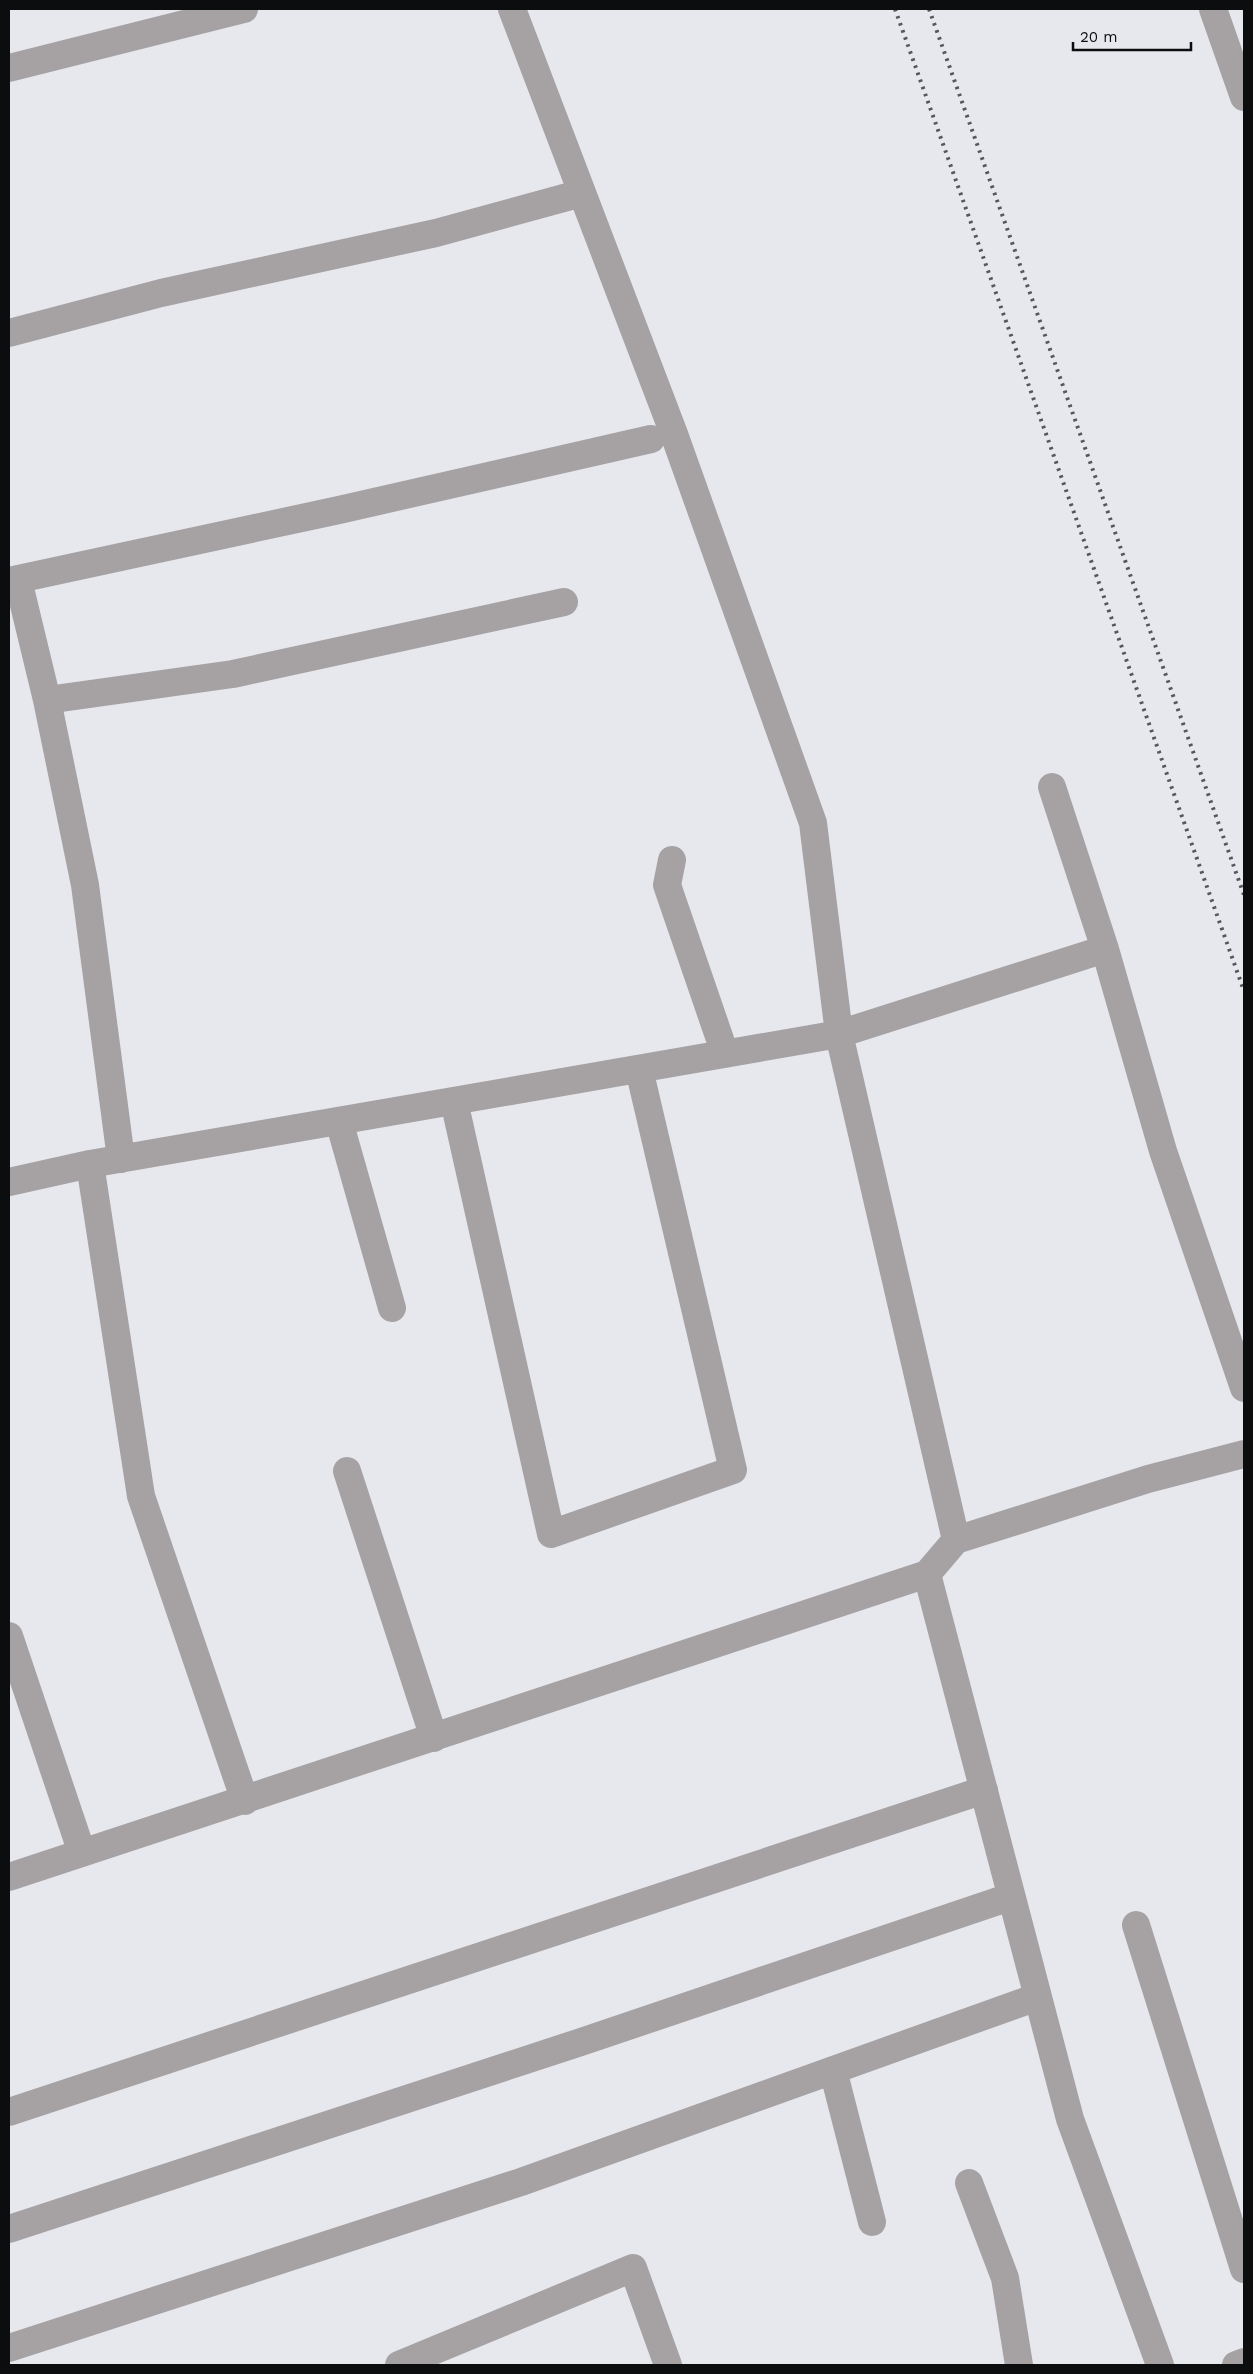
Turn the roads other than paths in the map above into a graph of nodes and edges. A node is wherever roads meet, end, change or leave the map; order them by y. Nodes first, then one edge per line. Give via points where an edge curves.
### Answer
1 (244, 9) edge
2 (512, 9) edge
3 (1213, 9) edge
4 (9, 68) edge
5 (1244, 97) edge
6 (582, 194) junction
7 (9, 333) edge
8 (650, 439) dead end
9 (13, 580) edge
10 (564, 602) dead end
11 (47, 700) junction
12 (1052, 787) dead end
13 (672, 860) dead end
14 (1104, 949) junction
15 (839, 1034) junction
16 (725, 1054) junction
17 (640, 1069) junction
18 (454, 1101) junction
19 (339, 1121) junction
20 (121, 1159) junction
21 (90, 1164) junction
22 (9, 1182) edge
23 (392, 1308) dead end
24 (1244, 1388) edge
25 (1244, 1454) edge
26 (347, 1471) dead end
27 (956, 1540) junction
28 (927, 1574) junction
29 (9, 1636) edge
30 (434, 1738) junction
31 (984, 1790) junction
32 (245, 1800) junction
33 (82, 1853) junction
34 (9, 1877) edge
35 (1010, 1897) junction
36 (1136, 1924) dead end
37 (1037, 1997) junction
38 (832, 2070) junction
39 (9, 2112) edge
40 (969, 2183) dead end
41 (872, 2222) dead end
42 (9, 2229) edge
43 (1244, 2269) edge
44 (9, 2348) edge
45 (1244, 2362) edge
46 (399, 2365) edge
47 (668, 2365) edge
48 (1019, 2365) edge
49 (1160, 2365) edge
50 (1236, 2365) edge

1 - 4 street
2 - 6 street
3 - 5 street
6 - 7 street via 436,233 161,293
6 - 15 street via 674,434 814,823
8 - 9 street
9 - 11 street
10 - 11 street via 233,674
11 - 20 street via 85,885
12 - 14 street
13 - 16 street via 667,886
14 - 15 street
14 - 24 street via 1163,1151
15 - 16 street
15 - 27 street
16 - 17 street
17 - 18 street
17 - 18 street via 733,1470 551,1534
18 - 19 street
19 - 20 street
19 - 23 street
20 - 21 street
21 - 22 street
21 - 32 street via 141,1496
25 - 27 street via 1148,1479
26 - 30 street
27 - 28 street
28 - 30 street
28 - 31 street
29 - 33 street
30 - 32 street
31 - 35 street
31 - 39 street
32 - 33 street
33 - 34 street
35 - 37 street
35 - 42 street via 569,2046
36 - 43 street
37 - 38 street
37 - 49 street via 1070,2119
38 - 41 street
38 - 44 street via 521,2182
40 - 48 street via 1005,2278
45 - 50 street
46 - 47 street via 633,2268

